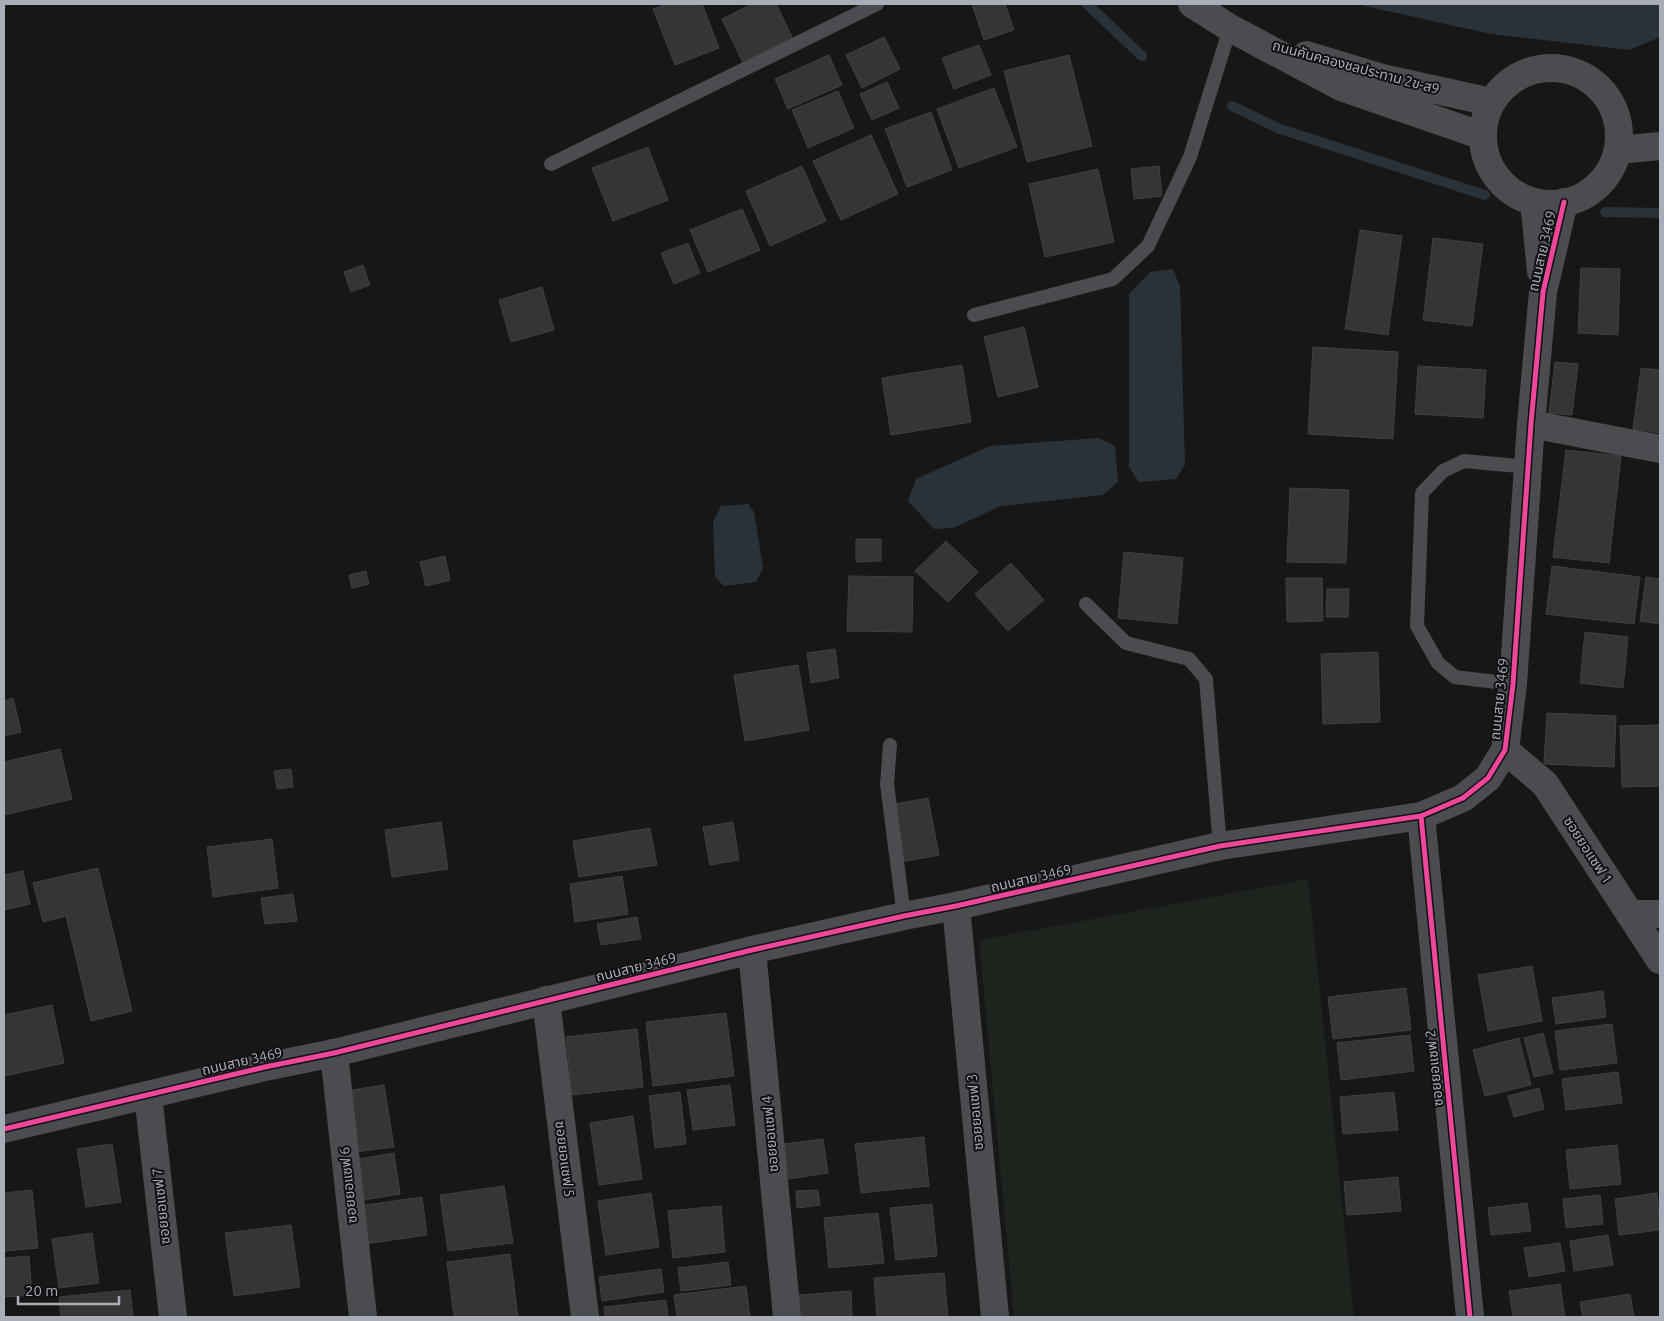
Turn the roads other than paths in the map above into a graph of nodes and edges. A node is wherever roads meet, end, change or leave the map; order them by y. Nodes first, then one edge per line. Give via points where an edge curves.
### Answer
1 (878, 4) edge
2 (1192, 4) edge
3 (1240, 33) junction
4 (1491, 102) junction
5 (1660, 130) edge
6 (1482, 136) junction
7 (1618, 139) junction
8 (1660, 146) edge
9 (551, 164) dead end
10 (1534, 202) junction
11 (1564, 202) junction
12 (1543, 292) junction
13 (974, 315) dead end
14 (1531, 424) junction
15 (1660, 449) edge
16 (1528, 467) junction
17 (1086, 604) dead end
18 (1513, 684) junction
19 (890, 744) dead end
20 (1505, 750) junction
21 (1421, 816) junction
22 (1220, 846) junction
23 (956, 906) junction
24 (1630, 914) junction
25 (1660, 914) edge
26 (904, 916) junction
27 (752, 950) junction
28 (1660, 960) edge
29 (546, 1000) junction
30 (334, 1053) junction
31 (148, 1095) junction
32 (4, 1128) edge
33 (173, 1317) edge
34 (363, 1317) edge
35 (585, 1317) edge
36 (787, 1317) edge
37 (994, 1317) edge
38 (1470, 1317) edge

1 - 9 lane
2 - 3 street, ถนนคันคลองชลประทาน 2ข-ส9
3 - 4 street, ถนนคันคลองชลประทาน 2ข-ส9 via 1382,78
3 - 6 street, ถนนคันคลองชลประทาน 2ข-ส9 via 1341,87
3 - 13 lane via 1190,157 1148,246 1113,278
4 - 6 street via 1484,118
4 - 7 street via 1516,77 1550,67 1568,69 1585,76 1610,101 1617,117
5 - 7 street
6 - 10 street via 1492,171 1517,195
7 - 8 street
7 - 11 street via 1611,169 1600,184 1586,194
10 - 11 street
10 - 12 street, ถนนสาย 3469
11 - 12 street, ถนนสาย 3469
12 - 14 street, ถนนสาย 3469
14 - 15 street
14 - 16 street, ถนนสาย 3469
16 - 18 street, ถนนสาย 3469
16 - 18 lane via 1464,461 1443,470 1422,493 1417,626 1438,663 1456,677
17 - 22 lane via 1126,643 1189,658 1206,679
18 - 20 street, ถนนสาย 3469
19 - 26 lane via 887,784
20 - 21 street, ถนนสาย 3469 via 1488,778 1463,798
20 - 24 street, ซอยยอแซฟ 1 via 1545,784
21 - 22 street, ถนนสาย 3469
21 - 38 street, ซอยยอแซฟ 2
22 - 23 street, ถนนสาย 3469
23 - 26 street, ถนนสาย 3469
23 - 37 street, ซอยยอแซฟ 3
24 - 25 street
24 - 28 street, ซอยยอแซฟ 1
26 - 27 street, ถนนสาย 3469
27 - 29 street, ถนนสาย 3469
27 - 36 street, ซอยยอแซฟ 4
29 - 30 street, ถนนสาย 3469
29 - 35 street, ซอยยอแซฟ 5
30 - 31 street, ถนนสาย 3469
30 - 34 street, ซอยยอแซฟ 6
31 - 32 street, ถนนสาย 3469
31 - 33 street, ซอยยอแซฟ 7

